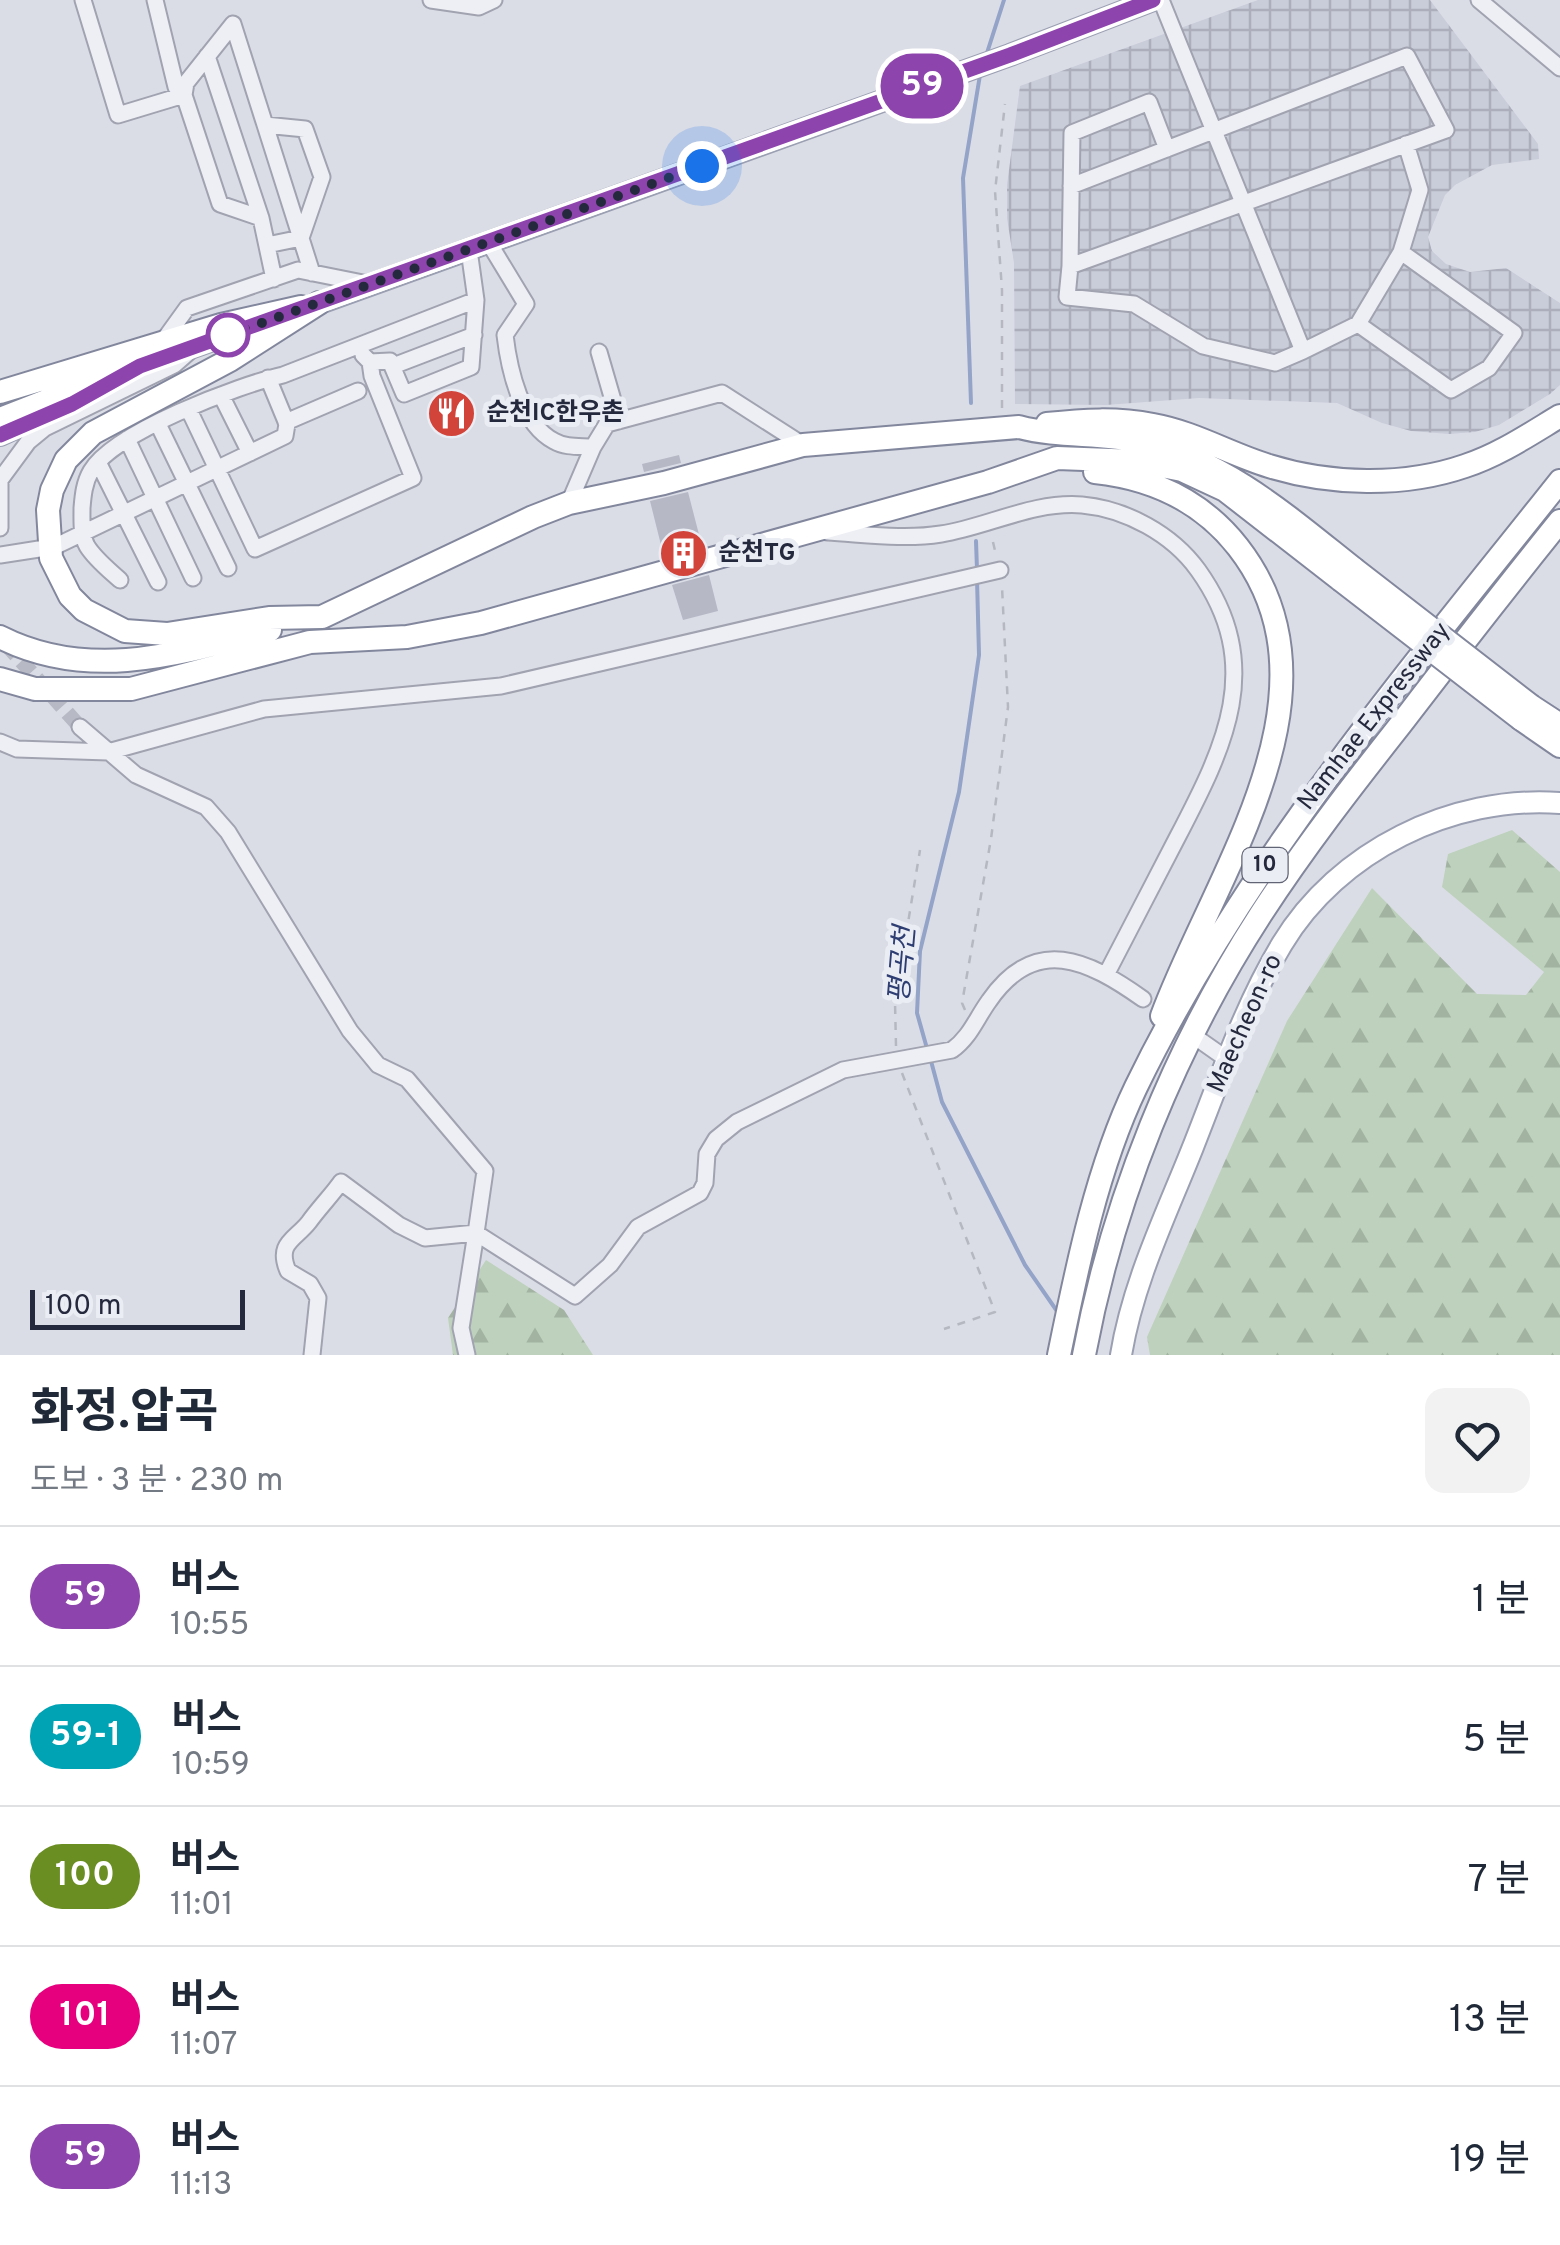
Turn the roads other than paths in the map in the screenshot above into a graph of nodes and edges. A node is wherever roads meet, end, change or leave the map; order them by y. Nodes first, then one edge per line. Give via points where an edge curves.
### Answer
1 (83, 0) edge
2 (155, 0) edge
3 (431, 0) edge
4 (494, 0) edge
5 (1153, 0) edge
6 (1161, 0) edge
7 (1479, 0) edge
8 (207, 56) junction
9 (1560, 68) edge
10 (184, 95) junction
11 (265, 125) junction
12 (1214, 130) junction
13 (1406, 144) junction
14 (1167, 149) junction
15 (1071, 186) junction
16 (1243, 202) junction
17 (261, 218) junction
18 (302, 238) junction
19 (267, 245) junction
20 (479, 246) junction
21 (1401, 252) junction
22 (1070, 266) junction
23 (312, 273) junction
24 (274, 279) junction
25 (372, 285) junction
26 (476, 300) junction
27 (319, 303) junction
28 (1358, 324) junction
29 (474, 334) junction
30 (161, 344) junction
31 (197, 345) junction
32 (356, 347) junction
33 (1303, 351) junction
34 (599, 352) dead end
35 (370, 362) junction
36 (140, 366) junction
37 (393, 366) junction
38 (268, 378) junction
39 (358, 391) dead end
40 (0, 392) edge
41 (64, 394) junction
42 (221, 395) junction
43 (0, 408) edge
44 (188, 410) junction
45 (1560, 416) edge
46 (0, 419) edge
47 (619, 421) junction
48 (286, 422) junction
49 (158, 424) junction
50 (1019, 426) junction
51 (0, 435) edge
52 (127, 440) junction
53 (802, 445) junction
54 (593, 446) junction
55 (250, 453) junction
56 (98, 462) junction
57 (218, 468) junction
58 (1026, 469) junction
59 (0, 480) edge
60 (1560, 481) edge
61 (186, 483) junction
62 (154, 498) junction
63 (570, 503) junction
64 (123, 512) junction
65 (1560, 521) edge
66 (0, 528) edge
67 (82, 531) junction
68 (813, 531) junction
69 (1560, 535) edge
70 (58, 545) dead end
71 (39, 549) dead end
72 (0, 555) edge
73 (228, 568) dead end
74 (1000, 570) road end
75 (1519, 572) junction
76 (1347, 574) junction
77 (193, 578) dead end
78 (120, 580) dead end
79 (158, 582) dead end
80 (322, 617) junction
81 (0, 637) edge
82 (0, 661) edge
83 (0, 679) edge
84 (75, 690) junction
85 (1526, 712) junction
86 (1560, 726) edge
87 (80, 727) tunnel mouth
88 (0, 742) edge
89 (1560, 746) edge
90 (108, 752) junction
91 (1560, 803) edge
92 (1107, 973) junction
93 (1142, 999) dead end
94 (1201, 1040) dead end
95 (1228, 1060) junction
96 (1135, 1089) junction
97 (476, 1233) junction
98 (1086, 1345) edge
99 (1059, 1354) edge
100 (312, 1355) edge
101 (467, 1355) edge
102 (1122, 1355) edge

1 - 10 street via 118,115
2 - 10 street via 176,87
3 - 4 street via 479,7
5 - 20 main road
6 - 12 street
7 - 9 street
8 - 10 street
8 - 11 street via 233,24
8 - 17 street
10 - 17 street via 220,204
11 - 18 street
11 - 18 street via 305,129 322,177
12 - 13 street via 1407,56 1446,130
12 - 14 street
12 - 16 street
13 - 16 street
13 - 21 street via 1420,190
14 - 15 street
14 - 15 street via 1149,102 1072,133
15 - 22 street
16 - 22 street
16 - 33 street
17 - 19 street
18 - 19 street
18 - 23 street
19 - 24 street
20 - 25 main road
20 - 26 street
20 - 54 street via 526,304 505,335 530,418 552,441
21 - 28 street
21 - 28 street via 1514,334 1488,368 1451,390
22 - 33 street via 1067,297 1134,304 1203,346 1275,363
23 - 24 street via 298,270
23 - 25 street
24 - 30 street via 187,308
25 - 27 main road
26 - 29 street
26 - 32 street
27 - 30 highway
27 - 31 main road
27 - 80 highway via 84,439 52,490 48,541 70,596 125,630 166,634
28 - 33 street
29 - 37 street
29 - 37 street via 472,368 404,394
30 - 36 street
30 - 40 highway
31 - 36 main road
31 - 59 street via 174,364 46,428
32 - 35 street
32 - 38 street
34 - 47 street
35 - 37 street
35 - 57 street via 413,478 254,550
36 - 41 main road
36 - 51 main road
38 - 42 street
38 - 48 street
39 - 48 street
41 - 43 main road
41 - 46 highway
42 - 44 street
42 - 55 street
44 - 49 street
44 - 57 street
45 - 50 highway via 1466,466 1366,481 1270,466 1156,425 1092,419
47 - 53 street via 722,393
47 - 54 street via 607,424
48 - 55 street via 285,436
49 - 52 street
49 - 61 street
50 - 53 highway
50 - 76 highway via 1048,435 1138,441 1192,456 1240,482
52 - 56 street
52 - 62 street
53 - 63 highway
54 - 63 street
55 - 57 street
56 - 64 street
56 - 67 street via 84,489
57 - 61 street
58 - 68 highway
58 - 76 highway via 1057,458 1182,470 1225,490
58 - 96 highway via 1121,475 1198,508 1252,565 1278,640 1279,721 1270,764
59 - 66 street
60 - 96 highway, Namhae Expressway / 10 via 1305,806 1240,903
61 - 62 street
61 - 73 street
62 - 64 street
62 - 77 street
63 - 80 highway
64 - 67 street
64 - 79 street
65 - 75 highway, Namhae Expressway / 10
67 - 70 street
67 - 78 street via 87,546
68 - 84 highway via 482,624 407,637 310,642 131,689
68 - 92 street via 943,534 1081,505 1162,534 1210,588 1234,659 1228,727 1210,776
69 - 75 highway
71 - 72 street
74 - 90 street via 501,686 264,709
75 - 98 highway, Namhae Expressway / 10 via 1324,823 1260,915 1195,1029 1144,1141
76 - 85 highway, bridge
80 - 81 highway via 128,661 76,662
82 - 84 highway
83 - 84 highway
85 - 86 highway
85 - 89 highway
87 - 90 street
88 - 90 street via 18,749
90 - 97 street via 136,775 206,806 228,832 350,1030 378,1065 407,1079 485,1171
91 - 95 main road, Maecheon-ro via 1499,804 1436,820 1394,837 1352,866 1283,942
92 - 93 street
92 - 97 street via 1063,959 1034,960 990,997 966,1041 952,1050 830,1075 737,1122 707,1154 700,1194 638,1226 576,1296
94 - 95 street
95 - 102 main road, Maecheon-ro via 1139,1284
96 - 99 highway, Namhae Expressway / 10 via 1095,1206
97 - 100 street via 424,1238 342,1182 289,1239 285,1253 288,1271 310,1284 318,1298
97 - 101 street via 461,1328

